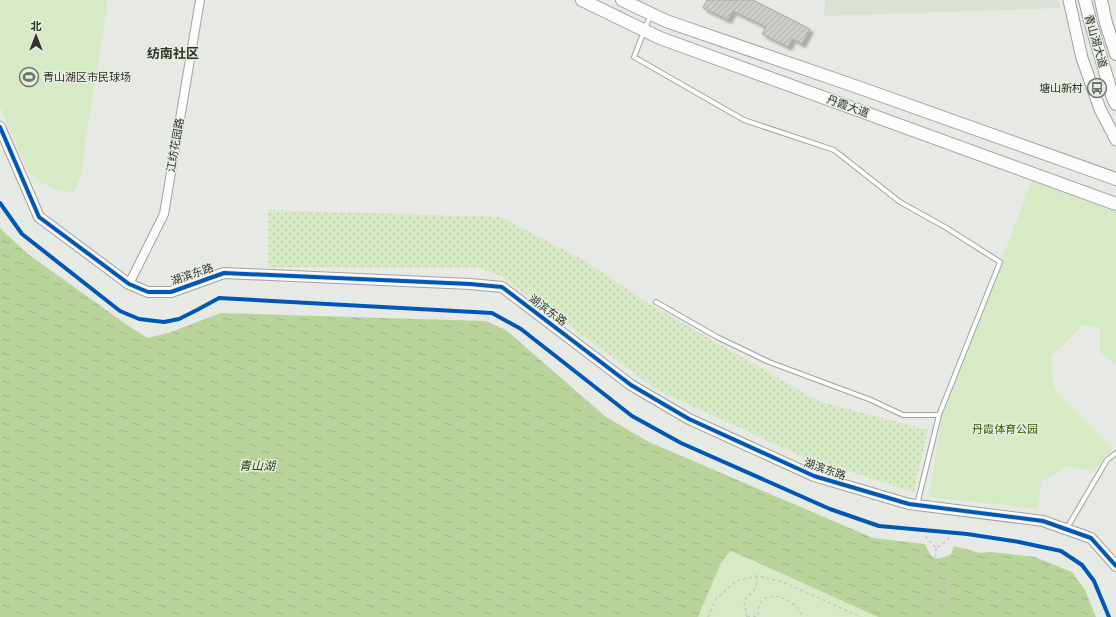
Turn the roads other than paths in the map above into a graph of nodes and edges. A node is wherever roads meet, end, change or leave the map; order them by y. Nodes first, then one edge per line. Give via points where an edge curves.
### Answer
1 (200, 0) edge
2 (582, 0) edge
3 (622, 0) edge
4 (1069, 0) edge
5 (1085, 0) edge
6 (1101, 0) edge
7 (650, 13) junction
8 (644, 30) junction
9 (1116, 54) edge
10 (1116, 104) edge
11 (0, 127) edge
12 (1116, 140) edge
13 (1116, 179) edge
14 (1116, 204) edge
15 (129, 284) junction
16 (656, 302) dead end
17 (939, 415) junction
18 (1116, 453) edge
19 (917, 505) junction
20 (1066, 529) junction
21 (1116, 566) edge

1 - 15 street, 江纺花园路 via 164,214
2 - 8 main road, 丹霞大道
3 - 7 main road, 丹霞大道
4 - 12 main road via 1082,58 1100,109
5 - 10 main road, 青山湖大道 via 1090,24
6 - 9 main road, 青山湖大道
7 - 8 lane
7 - 13 main road, 丹霞大道 via 666,21
8 - 14 main road, 丹霞大道
8 - 17 lane via 634,57 744,120 834,150 900,202 1000,262
11 - 15 street, 湖滨东路 via 39,217
15 - 19 street, 湖滨东路 via 148,292 171,292 224,273 502,287 631,385 689,419 814,476
16 - 17 lane via 717,337 769,362 871,400 903,415
17 - 19 lane
18 - 20 lane via 1107,460
19 - 20 street, 湖滨东路 via 1043,521
20 - 21 street, 湖滨东路 via 1091,538

